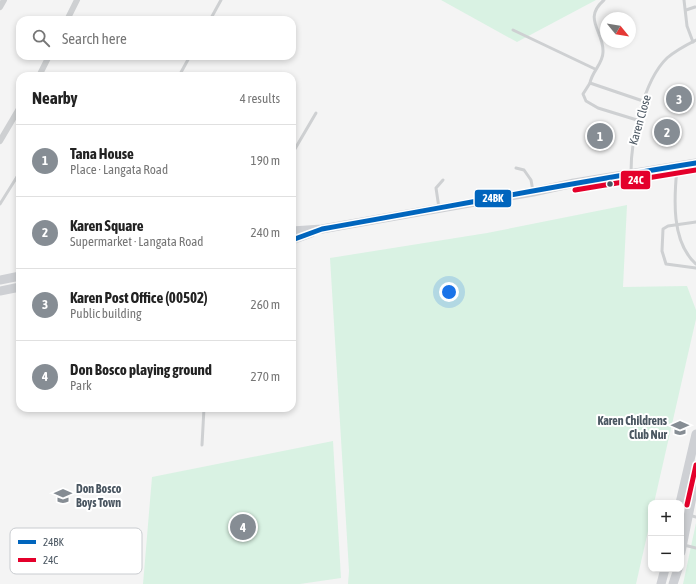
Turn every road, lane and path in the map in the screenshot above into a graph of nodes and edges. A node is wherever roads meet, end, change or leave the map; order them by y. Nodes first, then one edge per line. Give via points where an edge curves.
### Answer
1 (4, 0) edge
2 (78, 0) edge
3 (221, 0) edge
4 (604, 0) edge
5 (684, 0) edge
6 (0, 7) edge
7 (695, 7) edge
8 (686, 10) junction
9 (69, 16) edge
10 (212, 16) edge
11 (513, 30) dead end
12 (695, 41) edge
13 (47, 60) edge
14 (188, 60) edge
15 (595, 69) junction
16 (41, 72) edge
17 (181, 72) edge
18 (590, 83) junction
19 (643, 102) junction
20 (316, 113) dead end
21 (16, 114) edge
22 (637, 120) junction
23 (0, 141) edge
24 (296, 147) edge
25 (696, 163) edge
26 (678, 165) junction
27 (516, 168) dead end
28 (630, 174) junction
29 (16, 178) edge
30 (443, 180) dead end
31 (533, 192) junction
32 (0, 204) edge
33 (439, 208) junction
34 (696, 222) edge
35 (678, 224) junction
36 (322, 229) junction
37 (296, 231) edge
38 (296, 239) edge
39 (696, 264) edge
40 (696, 268) edge
41 (16, 277) edge
42 (0, 280) edge
43 (16, 288) edge
44 (0, 291) edge
45 (204, 412) edge
46 (696, 434) edge
47 (202, 445) dead end
48 (695, 483) edge
49 (681, 500) edge
50 (692, 516) edge
51 (684, 542) edge
52 (696, 548) edge
53 (684, 549) edge
54 (664, 572) edge
55 (677, 572) edge
56 (661, 584) edge
57 (673, 584) edge

1 - 6 street
2 - 9 street
3 - 10 lane
4 - 15 lane via 598,4 594,13 603,52
5 - 8 lane
7 - 8 lane
8 - 12 lane via 687,26
11 - 15 lane
12 - 19 lane, Karen Close via 679,48 666,59
13 - 16 street
14 - 17 lane
15 - 18 lane
18 - 19 lane
18 - 22 lane via 583,94 586,101 598,108
19 - 22 lane, Karen Close
20 - 24 lane
21 - 23 street
22 - 28 lane, Karen Close
25 - 26 main road
26 - 28 main road
26 - 35 lane via 674,195
27 - 31 lane via 524,170 531,180
28 - 31 main road
29 - 32 lane
30 - 33 lane via 436,188
31 - 33 main road
33 - 36 main road
34 - 35 lane
35 - 39 lane via 680,240
35 - 40 lane via 663,229 664,262
36 - 37 main road
36 - 38 main road
41 - 42 main road
43 - 44 main road
45 - 47 lane
46 - 49 main road
48 - 50 main road
50 - 51 main road
52 - 53 lane
54 - 56 main road
55 - 57 main road

